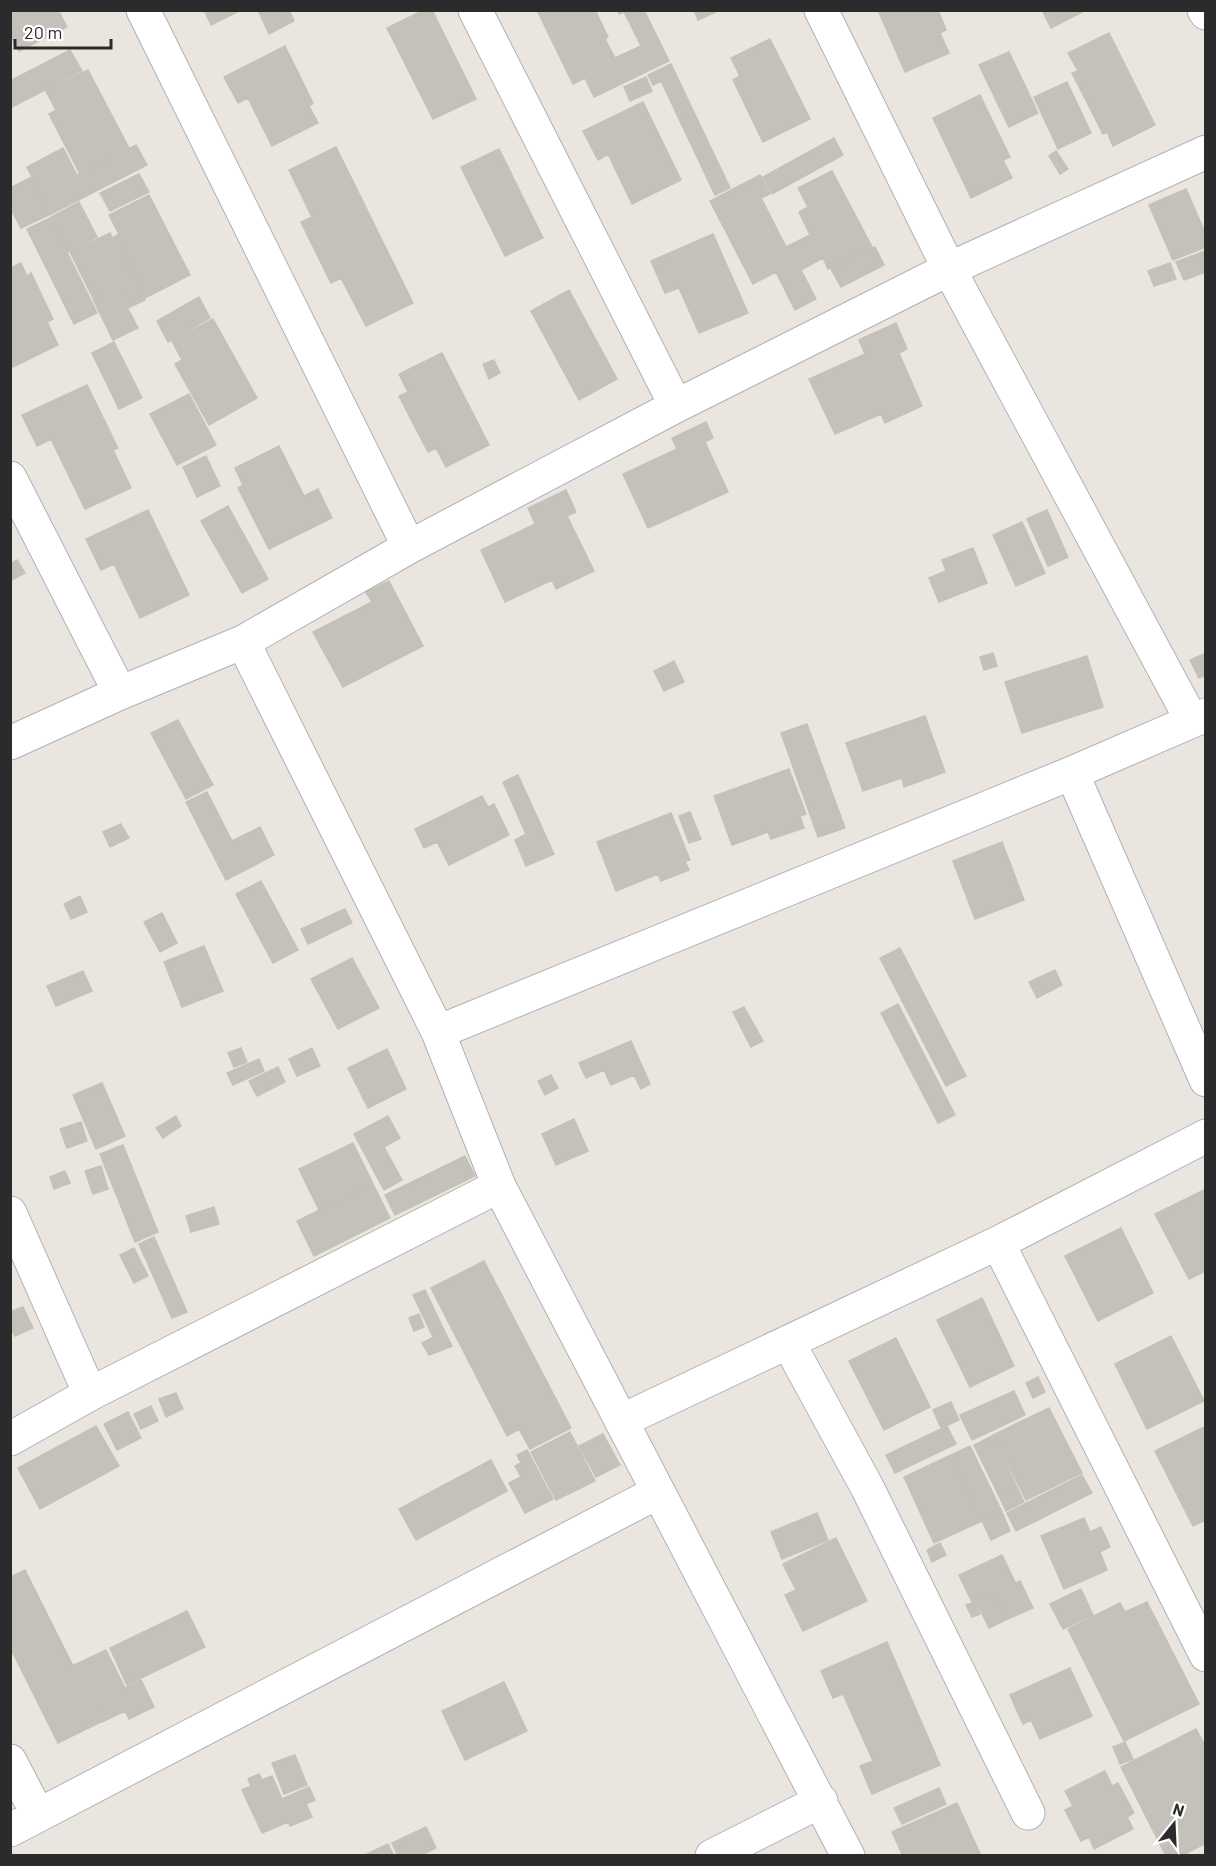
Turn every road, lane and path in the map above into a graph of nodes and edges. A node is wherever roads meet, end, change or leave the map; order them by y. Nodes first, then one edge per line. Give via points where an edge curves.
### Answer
1 (143, 10) edge
2 (475, 10) edge
3 (821, 10) edge
4 (1206, 152) edge
5 (949, 268) junction
6 (676, 406) junction
7 (10, 478) edge
8 (409, 547) junction
9 (243, 642) junction
10 (120, 693) junction
11 (1199, 718) edge
12 (10, 743) edge
13 (1072, 773) junction
14 (438, 1032) junction
15 (1206, 1080) edge
16 (1206, 1136) edge
17 (499, 1186) junction
18 (10, 1212) edge
19 (998, 1243) junction
20 (788, 1342) junction
21 (90, 1394) junction
22 (621, 1421) junction
23 (10, 1439) edge
24 (658, 1492) junction
25 (1206, 1655) edge
26 (10, 1761) edge
27 (821, 1801) junction
28 (1028, 1813) dead end
29 (24, 1823) edge
30 (712, 1856) edge
31 (848, 1856) edge

1 - 8 street
2 - 6 street
3 - 5 street
4 - 5 street
5 - 6 street
5 - 11 street
6 - 8 street
7 - 10 street
8 - 9 street
9 - 10 street
9 - 14 street
10 - 12 street
11 - 13 street
13 - 14 street
13 - 15 street
14 - 17 street
16 - 19 street
17 - 21 street
17 - 22 street
18 - 21 street
19 - 20 street
19 - 25 street
20 - 22 street
20 - 28 street via 867,1487
21 - 23 street
22 - 24 street
24 - 27 street
24 - 29 street
26 - 29 street
27 - 30 street
27 - 31 street

